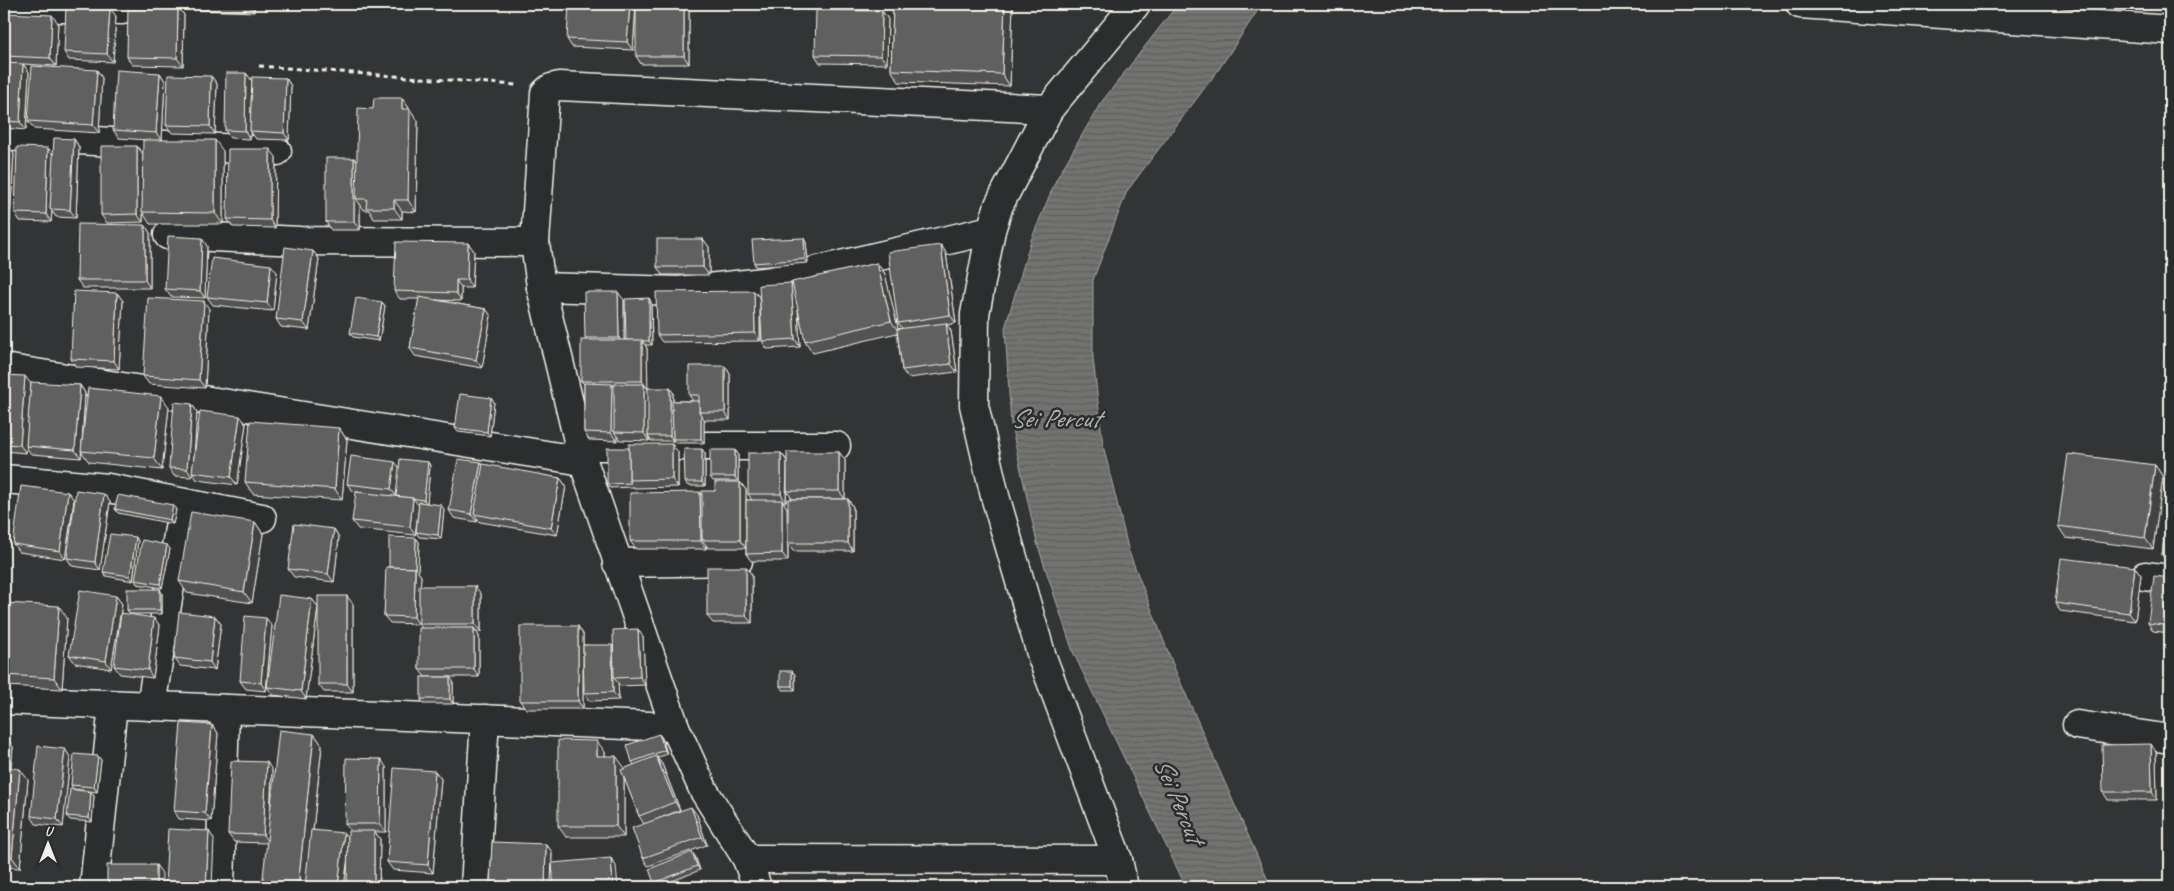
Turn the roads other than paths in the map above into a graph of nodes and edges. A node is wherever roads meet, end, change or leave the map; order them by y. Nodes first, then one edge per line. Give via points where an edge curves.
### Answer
1 (1136, 4) edge
2 (1800, 4) edge
3 (4, 6) edge
4 (122, 10) dead end
5 (2170, 30) edge
6 (1049, 109) junction
7 (4, 136) edge
8 (277, 151) dead end
9 (991, 230) junction
10 (168, 235) edge
11 (535, 242) junction
12 (541, 287) junction
13 (4, 368) edge
14 (836, 446) dead end
15 (581, 454) junction
16 (4, 479) edge
17 (183, 503) junction
18 (262, 518) dead end
19 (738, 562) dead end
20 (617, 563) junction
21 (4, 700) edge
22 (113, 705) junction
23 (151, 706) junction
24 (225, 709) junction
25 (485, 720) junction
26 (2077, 725) dead end
27 (676, 727) junction
28 (2170, 739) edge
29 (747, 859) junction
30 (1118, 860) junction
31 (94, 887) edge
32 (220, 887) edge
33 (474, 887) edge
34 (757, 887) edge
35 (1124, 887) edge

1 - 6 street
2 - 5 street
3 - 4 street
6 - 9 street via 999,205
6 - 11 street via 551,88 546,93
7 - 8 street
9 - 12 street via 772,281 679,291
9 - 30 street via 975,314 974,404 995,496 1042,657
10 - 11 street via 300,241
11 - 12 street
12 - 15 street
13 - 15 street
14 - 15 street
15 - 20 street
16 - 17 street via 108,488
17 - 18 street
17 - 23 street
19 - 20 street
20 - 27 street
21 - 22 street
22 - 23 street
22 - 31 street
23 - 24 street
24 - 25 street
24 - 32 street
25 - 27 street
25 - 33 street
26 - 28 street
27 - 29 street via 704,790
29 - 30 street
29 - 34 street
30 - 35 street

